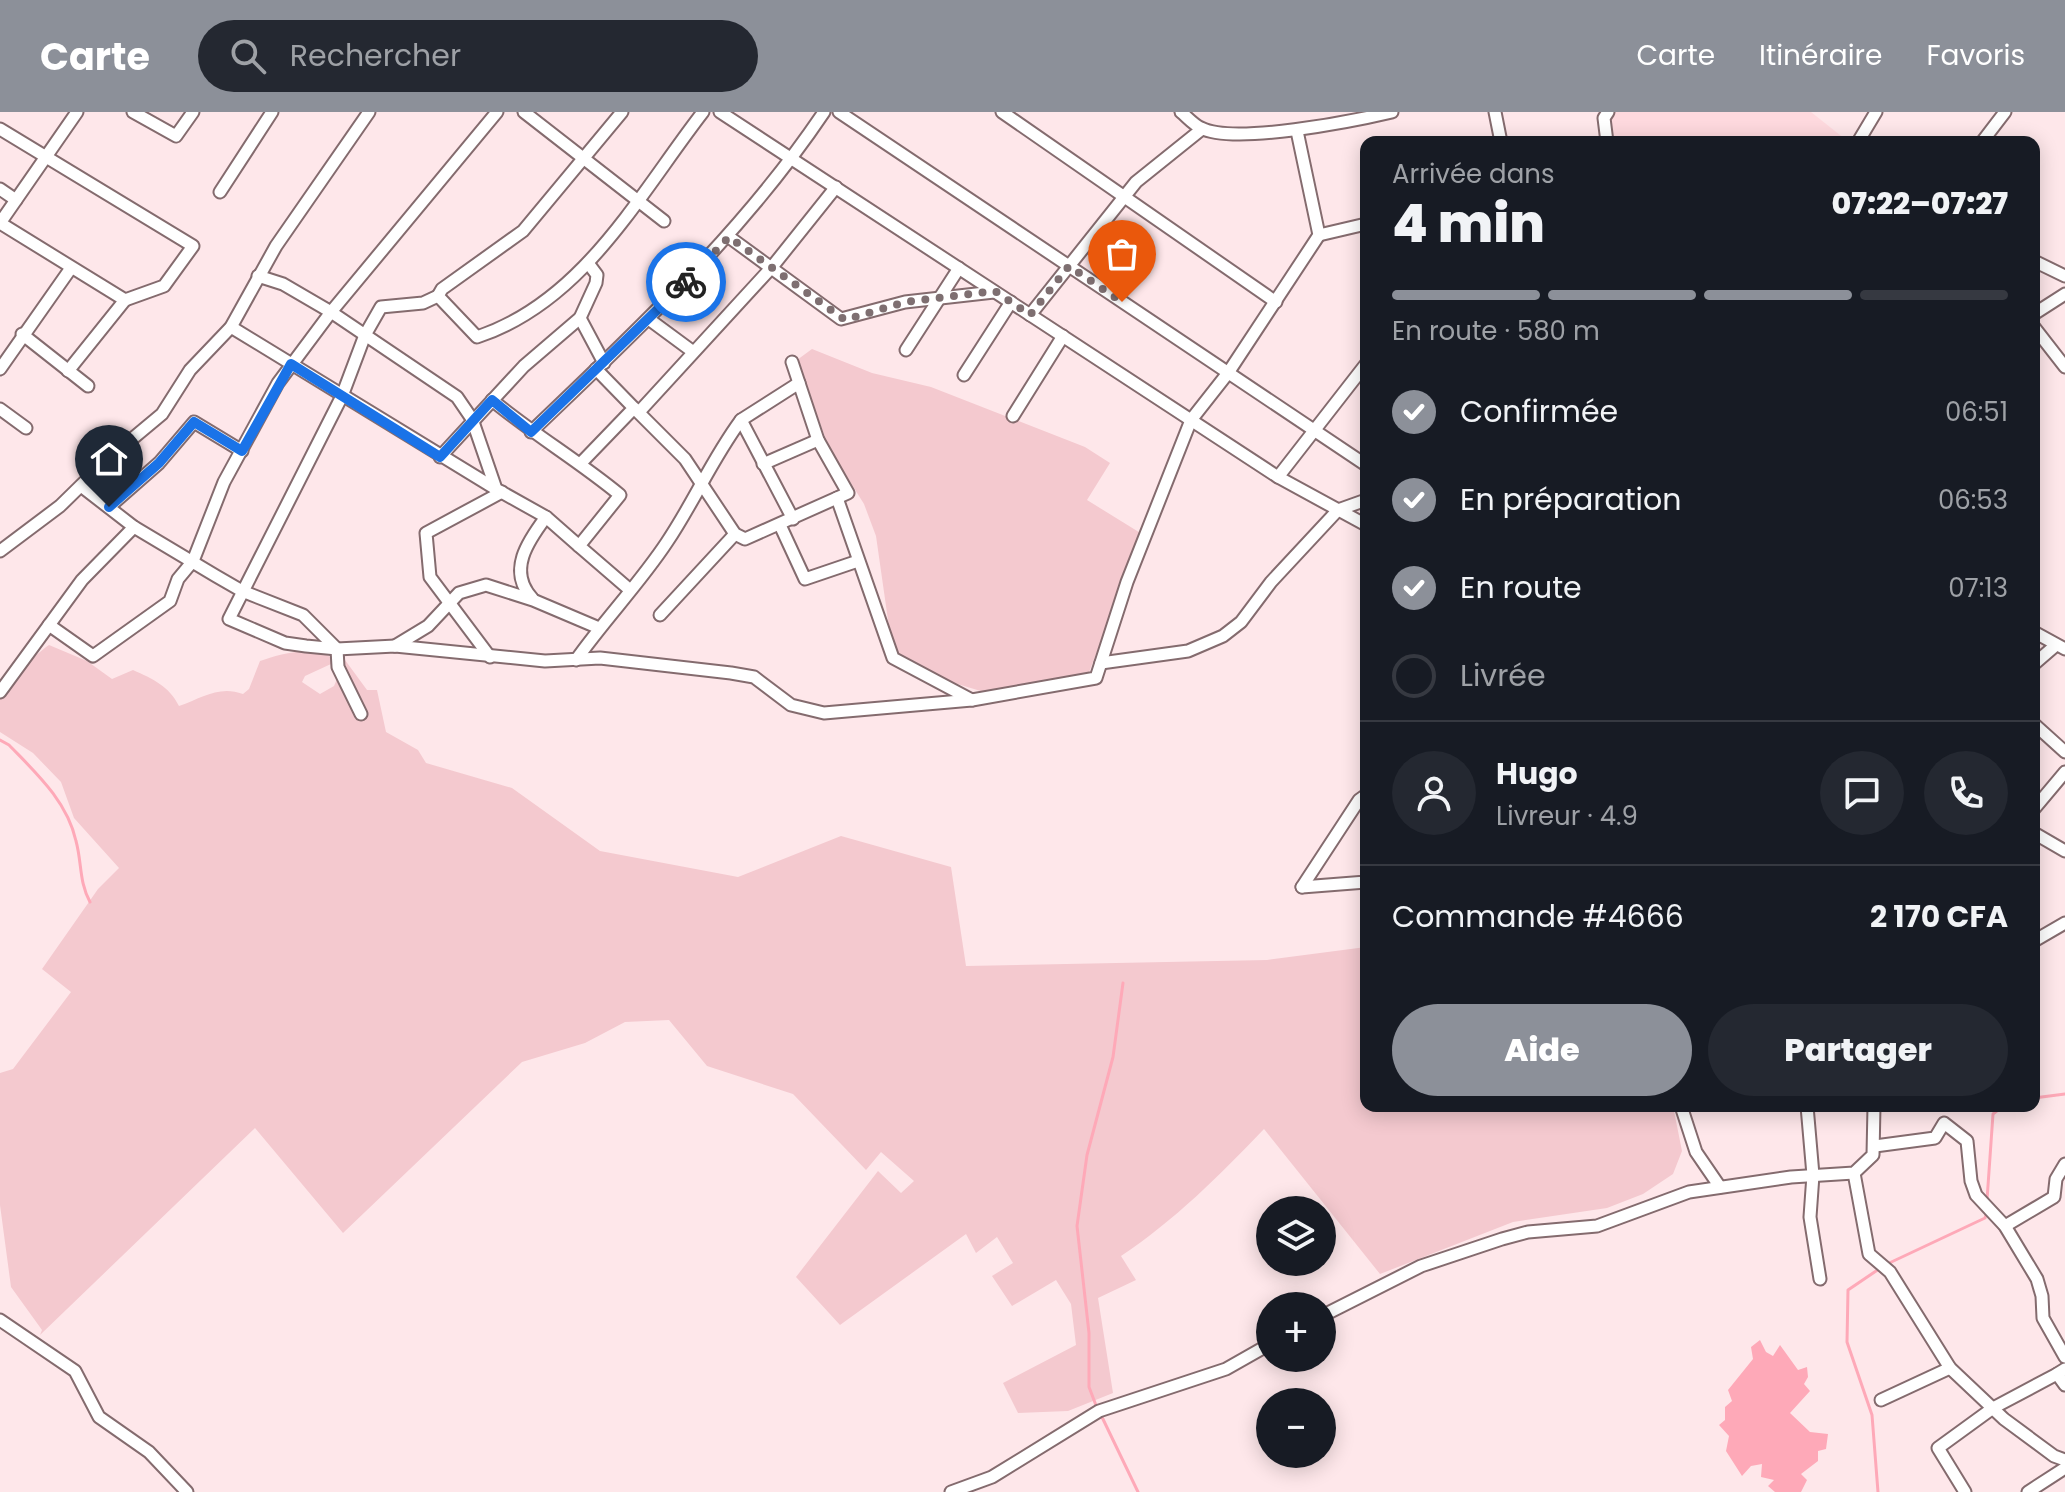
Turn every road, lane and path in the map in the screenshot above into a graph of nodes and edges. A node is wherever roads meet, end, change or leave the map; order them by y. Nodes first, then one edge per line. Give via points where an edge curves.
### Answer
1 (77, 112) edge
2 (133, 112) edge
3 (193, 112) edge
4 (272, 112) edge
5 (369, 112) edge
6 (497, 112) edge
7 (524, 112) edge
8 (622, 112) edge
9 (703, 112) edge
10 (720, 112) edge
11 (824, 112) edge
12 (839, 112) edge
13 (1002, 112) edge
14 (1181, 112) edge
15 (1392, 112) edge
16 (1495, 112) edge
17 (1608, 112) edge
18 (1876, 112) edge
19 (2005, 112) edge
20 (1359, 116) edge
21 (0, 129) edge
22 (1202, 129) junction
23 (1297, 131) junction
24 (1500, 136) edge
25 (1606, 136) edge
26 (1862, 136) edge
27 (1987, 136) edge
28 (46, 157) junction
29 (584, 158) junction
30 (793, 159) junction
31 (836, 187) junction
32 (0, 189) edge
33 (220, 192) dead end
34 (1123, 197) junction
35 (16, 200) junction
36 (637, 200) junction
37 (664, 221) dead end
38 (0, 223) edge
39 (1360, 225) edge
40 (1319, 235) junction
41 (729, 237) junction
42 (588, 263) junction
43 (2040, 264) edge
44 (1069, 266) junction
45 (772, 267) junction
46 (71, 268) junction
47 (959, 268) junction
48 (258, 276) junction
49 (2065, 276) edge
50 (995, 291) junction
51 (2065, 294) edge
52 (438, 296) junction
53 (940, 298) junction
54 (125, 300) junction
55 (1011, 302) junction
56 (1276, 302) junction
57 (2040, 310) edge
58 (331, 312) junction
59 (1030, 315) junction
60 (580, 318) junction
61 (650, 320) junction
62 (231, 327) junction
63 (22, 334) junction
64 (365, 335) junction
65 (2040, 335) edge
66 (1063, 336) junction
67 (906, 350) dead end
68 (692, 351) junction
69 (792, 362) dead end
70 (291, 364) junction
71 (600, 366) junction
72 (2065, 367) edge
73 (0, 369) edge
74 (68, 371) junction
75 (1360, 372) edge
76 (1228, 373) junction
77 (964, 375) dead end
78 (799, 383) junction
79 (88, 386) dead end
80 (342, 396) junction
81 (492, 400) junction
82 (0, 409) edge
83 (637, 410) junction
84 (1013, 416) dead end
85 (472, 419) junction
86 (741, 420) junction
87 (1191, 420) junction
88 (26, 428) dead end
89 (1315, 431) junction
90 (531, 432) junction
91 (818, 440) junction
92 (242, 451) junction
93 (440, 457) junction
94 (1360, 461) edge
95 (581, 463) junction
96 (763, 464) junction
97 (1278, 477) junction
98 (703, 485) junction
99 (81, 486) junction
100 (499, 490) junction
101 (837, 498) junction
102 (1360, 502) edge
103 (109, 507) junction
104 (1338, 510) junction
105 (546, 517) junction
106 (793, 519) junction
107 (1360, 522) edge
108 (780, 525) junction
109 (134, 527) junction
110 (735, 534) junction
111 (579, 546) junction
112 (0, 551) edge
113 (193, 561) junction
114 (858, 561) junction
115 (630, 590) junction
116 (242, 591) junction
117 (533, 600) junction
118 (449, 603) junction
119 (660, 615) dead end
120 (49, 625) junction
121 (599, 628) junction
122 (2040, 635) edge
123 (395, 646) junction
124 (2061, 647) edge
125 (337, 649) junction
126 (490, 657) junction
127 (576, 660) junction
128 (2040, 660) edge
129 (1101, 663) junction
130 (0, 692) edge
131 (972, 700) junction
132 (361, 714) dead end
133 (2040, 729) edge
134 (2065, 752) edge
135 (2065, 772) edge
136 (1360, 799) edge
137 (2040, 802) edge
138 (2040, 836) edge
139 (2065, 851) edge
140 (1360, 882) edge
141 (2065, 923) edge
142 (2040, 938) edge
143 (1683, 1112) edge
144 (1808, 1112) edge
145 (1874, 1112) edge
146 (1875, 1146) junction
147 (2065, 1164) edge
148 (1854, 1173) junction
149 (1813, 1175) junction
150 (1720, 1187) junction
151 (2005, 1226) junction
152 (1820, 1279) dead end
153 (1336, 1308) edge
154 (0, 1320) edge
155 (1256, 1352) edge
156 (2065, 1357) edge
157 (1950, 1368) junction
158 (2061, 1371) edge
159 (2065, 1385) edge
160 (1881, 1400) dead end
161 (1993, 1408) junction
162 (2065, 1460) edge
163 (2065, 1468) edge
164 (992, 1477) junction
165 (187, 1492) edge
166 (951, 1492) edge
167 (983, 1492) edge
168 (1965, 1492) edge
169 (2028, 1492) edge

1 - 28 street
2 - 3 street via 176,136
4 - 33 street
5 - 48 street
6 - 58 street
7 - 29 street
8 - 29 street
9 - 36 street
10 - 30 street
11 - 30 street
12 - 44 street
13 - 34 street
14 - 22 street
15 - 20 street
16 - 24 street
17 - 25 street
18 - 26 street
19 - 27 street
20 - 23 street
21 - 28 street
22 - 23 street
22 - 34 street via 1149,169
23 - 40 street
28 - 35 street
28 - 54 street via 193,246 164,286
29 - 36 street
29 - 52 street via 512,241 450,282
30 - 31 street
30 - 41 street
31 - 45 street
31 - 47 street
32 - 35 street
34 - 44 street
34 - 56 street
35 - 38 street
36 - 37 street
36 - 42 street
38 - 46 street
39 - 40 street
40 - 56 street
41 - 45 street
41 - 61 street
42 - 52 street via 519,319 477,337
42 - 60 street via 596,283
43 - 49 street
44 - 59 street
44 - 76 street
45 - 53 street via 845,320
45 - 68 street
46 - 54 street
46 - 63 street
47 - 50 street
47 - 53 street
48 - 58 street
48 - 62 street
50 - 53 street
50 - 55 street
51 - 57 street
52 - 64 street via 423,303 381,307
53 - 67 street
54 - 74 street
55 - 59 street
55 - 77 street
56 - 76 street
58 - 64 street
58 - 70 street
59 - 66 street
60 - 71 street
60 - 81 street
61 - 68 street
61 - 71 street
62 - 70 street
62 - 99 street via 190,370 162,414
63 - 73 street
63 - 74 street
64 - 80 street
64 - 85 street via 440,383
65 - 72 street
66 - 84 street
66 - 87 street
68 - 83 street
69 - 78 street
70 - 80 street
70 - 92 street
71 - 83 street
71 - 90 street
74 - 79 street
75 - 89 street
76 - 87 street
76 - 89 street
78 - 86 street
78 - 91 street
80 - 93 street
80 - 116 street
81 - 85 street
81 - 90 street
82 - 88 street
83 - 95 street
83 - 98 street
85 - 93 street
85 - 100 street
86 - 96 street
86 - 98 street via 712,459
87 - 97 street
87 - 129 street
89 - 94 street
89 - 97 street
90 - 95 street
91 - 96 street
91 - 101 street via 848,493
92 - 103 street via 194,422 159,463
92 - 113 street via 212,508
93 - 100 street
95 - 111 street via 620,495
96 - 106 street
97 - 104 street
98 - 110 street
98 - 115 street
99 - 103 street
99 - 112 street
100 - 105 street
100 - 118 street via 426,533 430,577
101 - 106 street
101 - 114 street
102 - 104 street
103 - 109 street
104 - 107 street
104 - 129 street via 1223,636 1188,651
105 - 111 street
105 - 117 street via 521,556 522,583
106 - 108 street
108 - 110 street via 745,539
108 - 114 street via 805,579
109 - 113 street
109 - 120 street via 82,580
110 - 119 street
111 - 115 street
113 - 116 street
113 - 120 street via 178,579 170,601 93,656
114 - 131 street via 893,658
115 - 121 street
116 - 125 street via 291,607
116 - 125 street via 229,619 285,643
117 - 118 street via 486,585 468,588
117 - 121 street
118 - 123 street via 428,626
118 - 126 street
120 - 130 street
121 - 127 street
122 - 124 street
123 - 125 street
123 - 126 street
124 - 128 street
125 - 132 street via 338,667
126 - 127 street
127 - 131 street via 629,661 754,677 809,712
129 - 131 street via 1096,678
133 - 134 street
135 - 137 street
136 - 140 street via 1302,887
138 - 139 street
141 - 142 street
143 - 150 street via 1696,1152
144 - 149 street
145 - 146 street
146 - 148 street via 1867,1163
146 - 151 street via 1935,1138 1944,1123 1953,1128 1967,1141 1976,1195
147 - 151 street via 2054,1197
148 - 149 street
148 - 157 street via 1869,1254 1890,1272
149 - 150 street
149 - 152 street via 1810,1217
150 - 153 street via 1689,1192 1597,1226 1528,1232 1468,1250 1379,1284
151 - 156 street via 2037,1279 2043,1318
154 - 165 street via 75,1371 99,1417 149,1452
155 - 164 street via 1226,1369 1099,1411
157 - 160 street
157 - 161 street
158 - 159 street
158 - 161 street
161 - 162 street
161 - 168 street via 1938,1448
163 - 169 street
164 - 166 street
164 - 167 street

